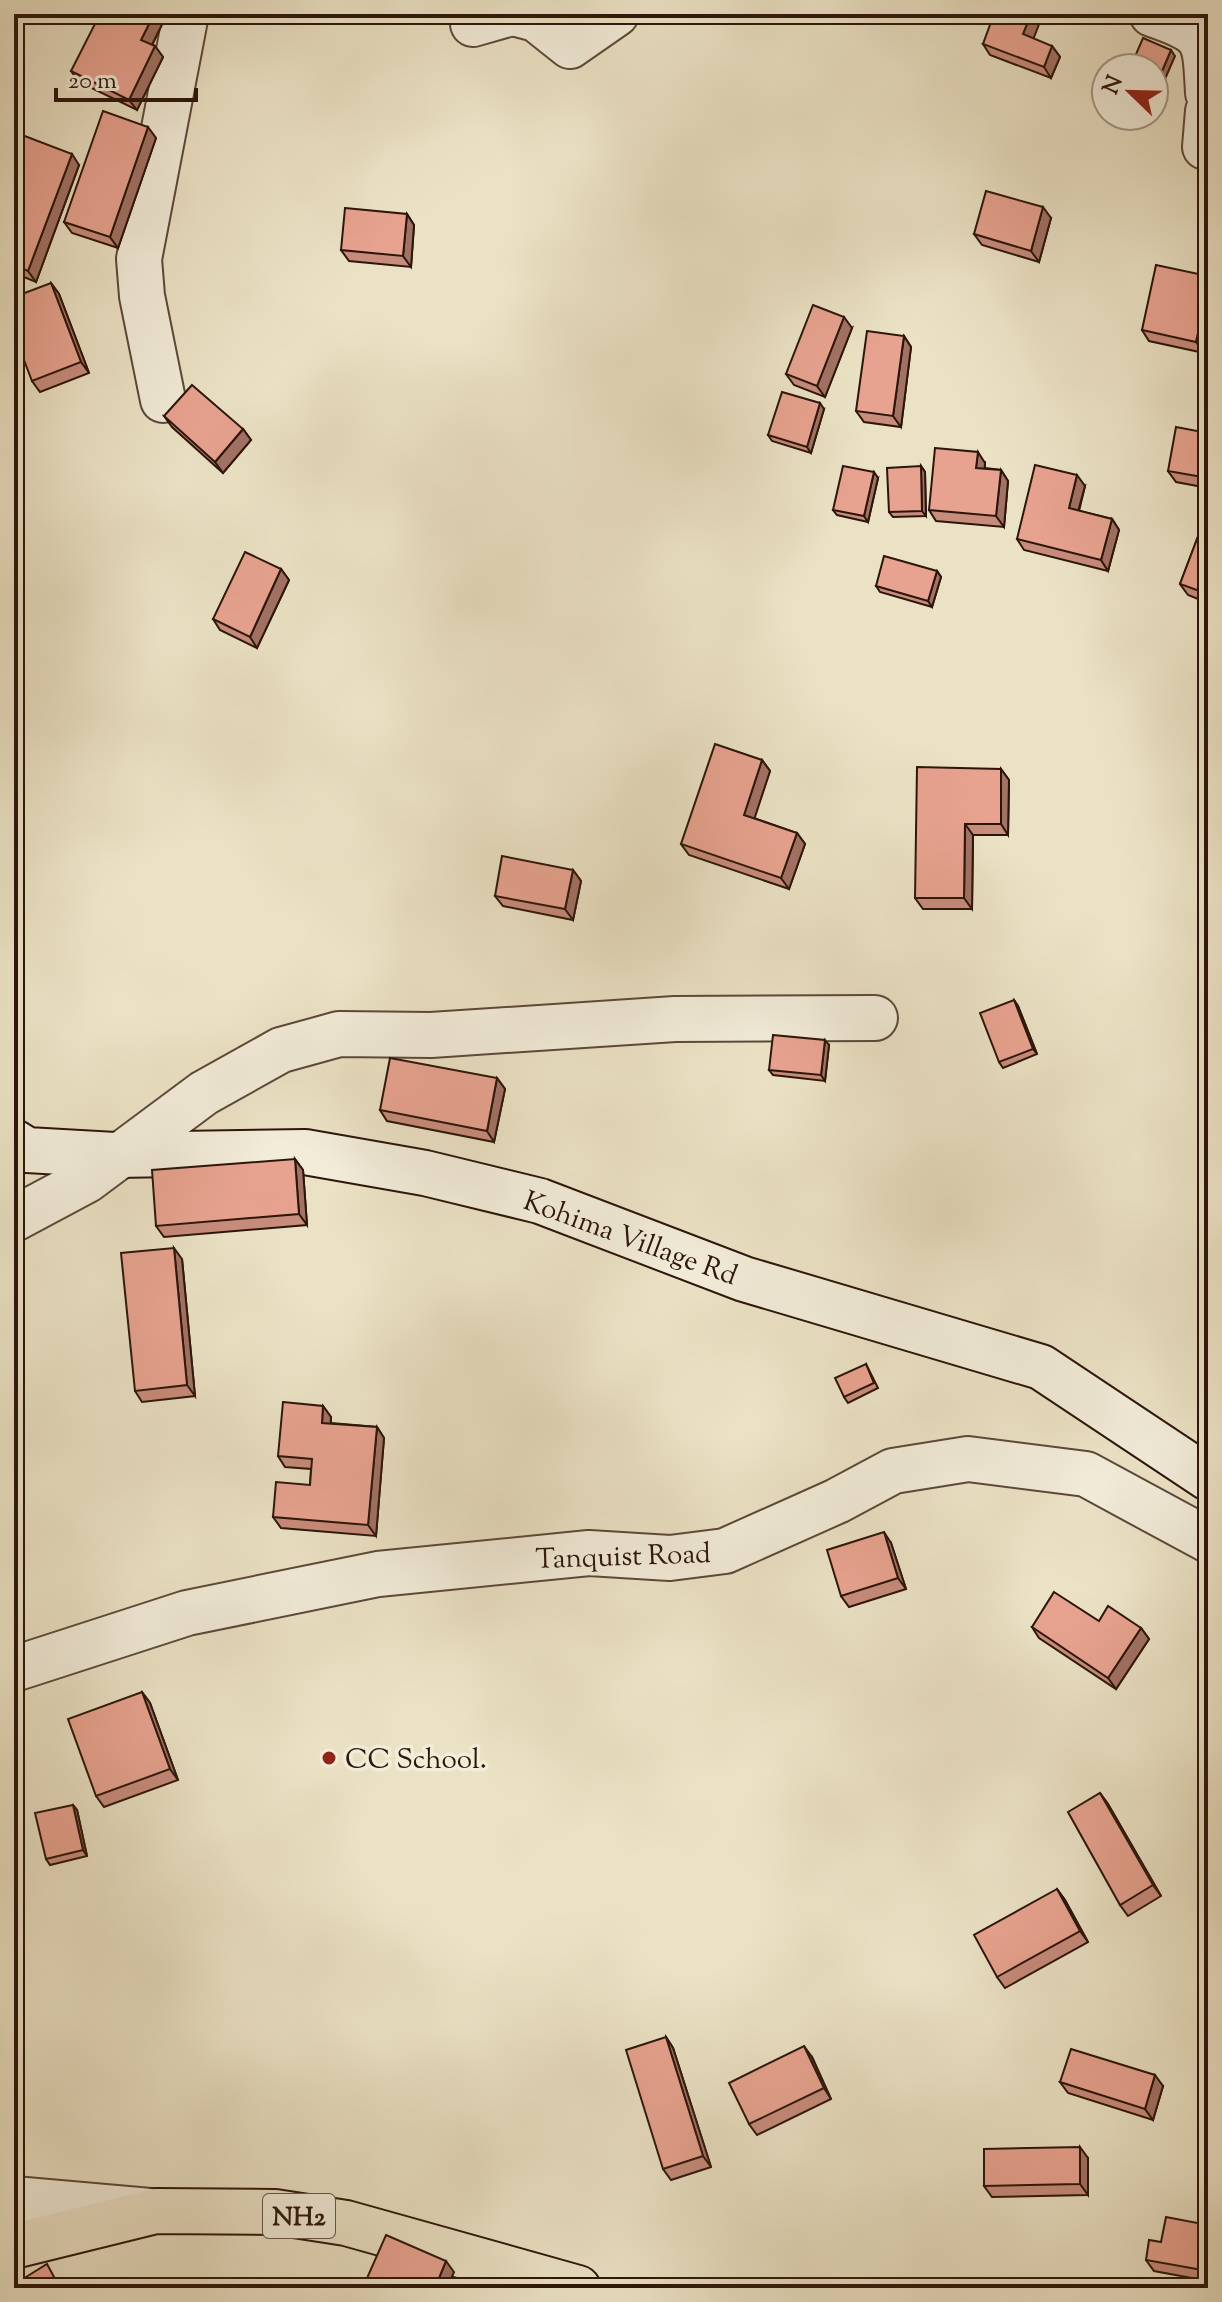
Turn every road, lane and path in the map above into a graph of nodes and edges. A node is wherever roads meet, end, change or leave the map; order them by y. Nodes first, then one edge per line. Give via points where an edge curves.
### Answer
1 (186, 14) edge
2 (517, 14) edge
3 (616, 14) edge
4 (1152, 14) edge
5 (1208, 93) edge
6 (163, 400) dead end
7 (875, 1018) dead end
8 (14, 1142) edge
9 (115, 1155) junction
10 (14, 1219) edge
11 (1208, 1478) edge
12 (1208, 1540) edge
13 (14, 1669) edge
14 (14, 2199) edge
15 (156, 2211) junction
16 (14, 2246) edge
17 (578, 2288) edge

1 - 6 street via 139,259
2 - 3 street via 536,19 570,46
4 - 5 street via 1194,30 1206,48
7 - 9 street via 675,1019 431,1035 339,1034 281,1050 204,1093
8 - 9 street, Kohima Village Rd via 27,1150
9 - 10 street via 87,1180
9 - 11 street, Kohima Village Rd via 305,1152 540,1201 744,1279 1041,1367
12 - 13 street, Tanquist Road via 1086,1474 968,1459 893,1471 725,1551 670,1558 589,1553 378,1574 187,1613
14 - 15 street
15 - 16 highway, NH2
15 - 17 highway, NH2 via 275,2212 346,2223

